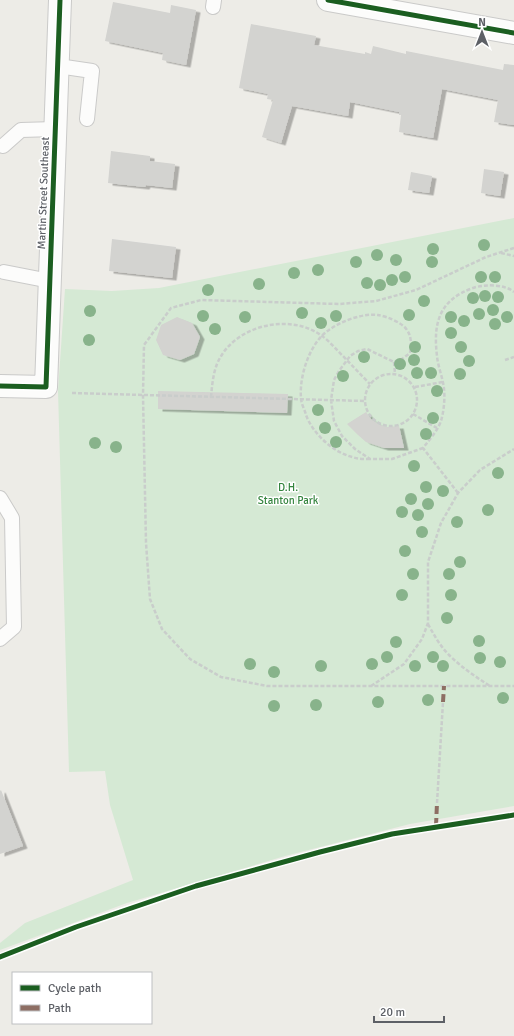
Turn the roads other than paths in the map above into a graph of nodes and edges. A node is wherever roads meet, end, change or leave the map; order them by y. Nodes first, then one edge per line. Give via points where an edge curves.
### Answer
1 (60, 0) edge
2 (328, 0) edge
3 (514, 33) edge
4 (58, 66) junction
5 (87, 119) dead end
6 (55, 129) junction
7 (4, 146) dead end
8 (4, 272) dead end
9 (50, 281) junction
10 (0, 386) edge
11 (0, 498) edge
12 (0, 639) edge

1 - 4 street, Martin Street Southeast
2 - 3 street
4 - 5 lane via 92,71
4 - 6 street, Martin Street Southeast
6 - 7 lane via 21,130
6 - 9 street, Martin Street Southeast
8 - 9 lane
9 - 10 street, Martin Street Southeast via 46,387
11 - 12 lane via 12,518 14,627

